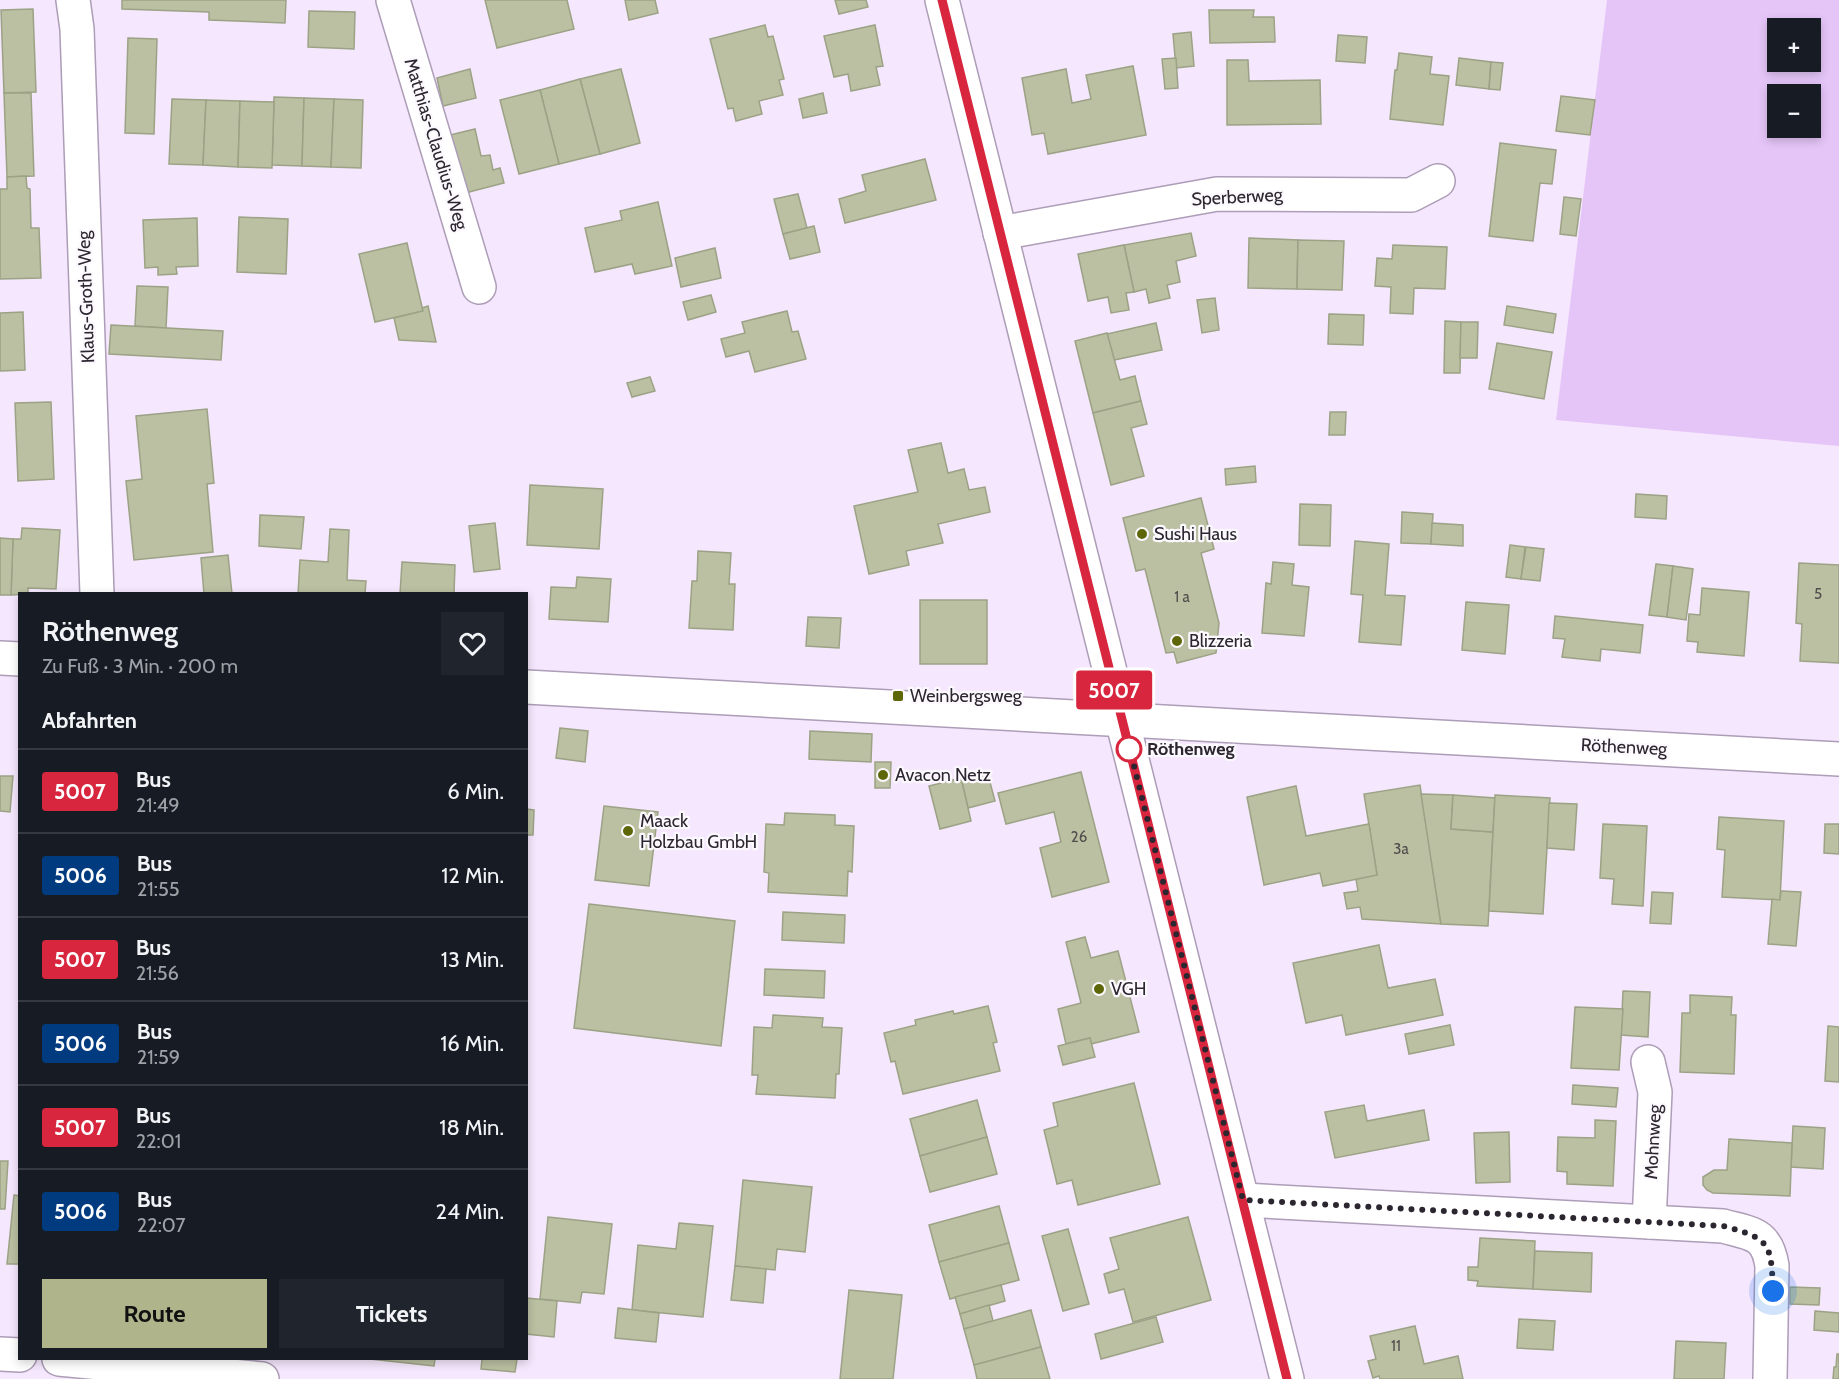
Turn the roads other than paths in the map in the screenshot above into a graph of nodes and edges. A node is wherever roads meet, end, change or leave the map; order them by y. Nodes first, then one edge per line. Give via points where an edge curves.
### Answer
1 (73, 0) edge
2 (393, 0) edge
3 (942, 0) edge
4 (1438, 181) dead end
5 (1000, 233) junction
6 (479, 287) dead end
7 (97, 592) edge
8 (0, 658) edge
9 (18, 659) edge
10 (528, 687) edge
11 (1122, 719) junction
12 (1839, 759) edge
13 (1648, 1062) dead end
14 (1243, 1200) junction
15 (1649, 1222) junction
16 (0, 1354) edge
17 (18, 1355) edge
18 (69, 1360) edge
19 (268, 1360) edge
20 (264, 1379) edge
21 (1287, 1379) edge
22 (1770, 1379) edge

1 - 7 street, Klaus-Groth-Weg
2 - 6 street, Matthias-Claudius-Weg
3 - 5 street
4 - 5 street, Sperberweg via 1411,195 1217,195
5 - 11 street
8 - 9 street
10 - 11 street
11 - 12 street, Röthenweg
11 - 14 street
13 - 15 street, Mohnweg via 1655,1092
14 - 15 street
14 - 21 street
15 - 22 street via 1723,1226 1747,1232 1766,1244 1773,1291
16 - 17 street
18 - 20 street
19 - 20 street

